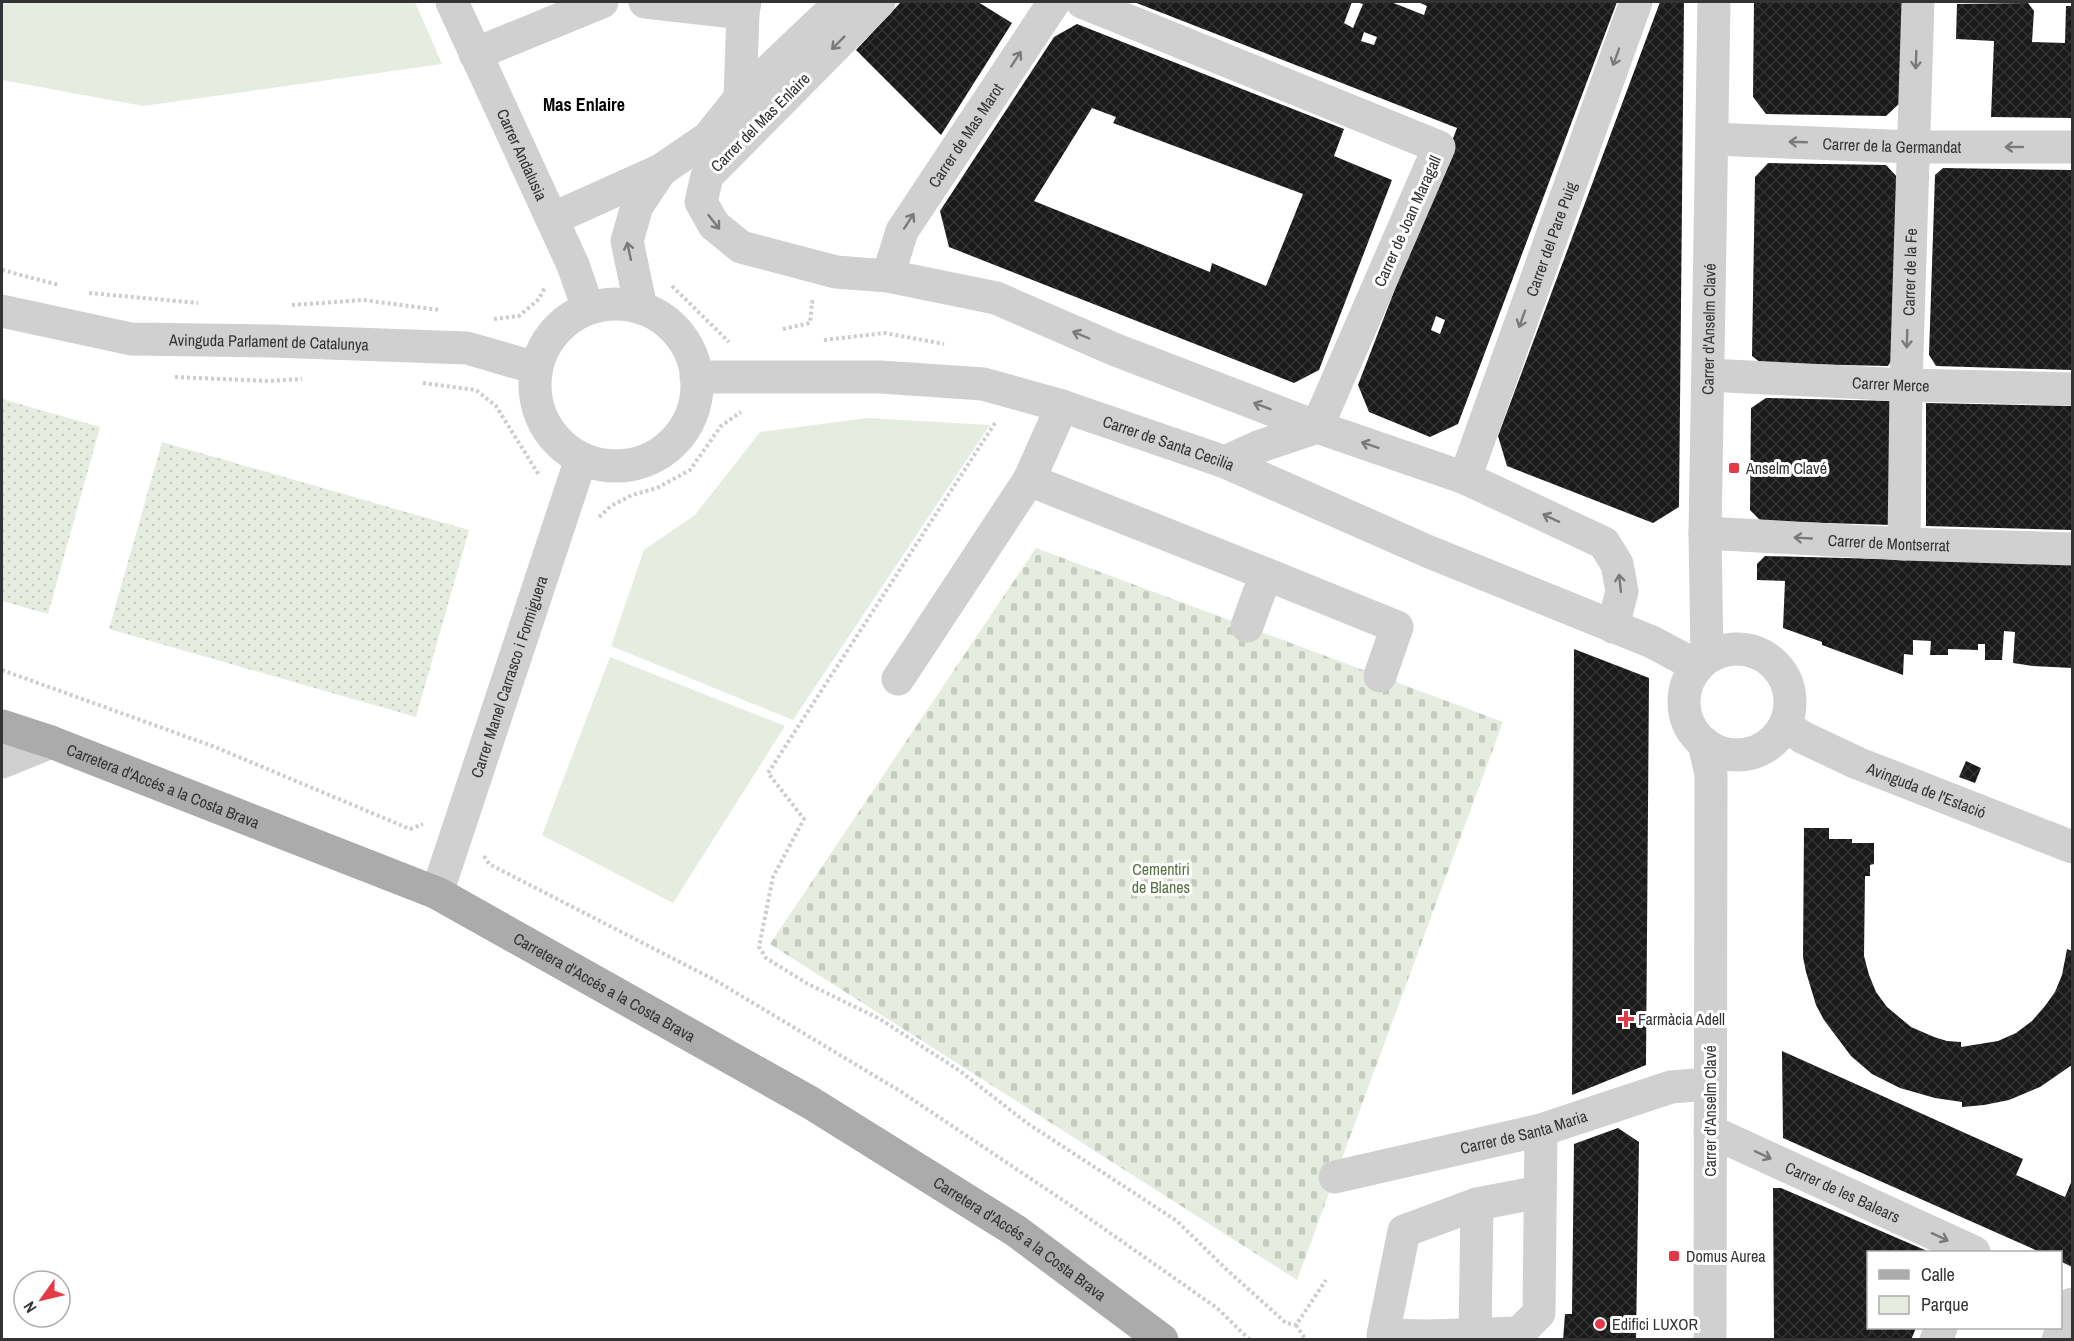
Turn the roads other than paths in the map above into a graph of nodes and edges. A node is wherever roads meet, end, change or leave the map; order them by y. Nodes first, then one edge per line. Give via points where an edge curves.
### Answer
1 (452, 2) edge
2 (602, 2) edge
3 (645, 2) edge
4 (841, 2) edge
5 (879, 2) edge
6 (1054, 2) edge
7 (1082, 2) edge
8 (1636, 2) edge
9 (1714, 2) edge
10 (1918, 2) edge
11 (744, 7) edge
12 (475, 54) junction
13 (740, 98) junction
14 (1712, 139) junction
15 (1914, 147) junction
16 (2073, 147) edge
17 (661, 170) junction
18 (552, 219) junction
19 (888, 276) junction
20 (641, 308) junction
21 (588, 309) junction
22 (2, 311) edge
23 (536, 368) junction
24 (1708, 375) junction
25 (696, 377) junction
26 (1906, 385) junction
27 (2073, 389) edge
28 (1062, 405) junction
29 (1317, 427) junction
30 (581, 459) junction
31 (1225, 462) junction
32 (1465, 478) junction
33 (1029, 480) junction
34 (1705, 533) junction
35 (1904, 544) junction
36 (2073, 549) edge
37 (1266, 574) junction
38 (1246, 626) dead end
39 (1613, 627) junction
40 (1702, 661) junction
41 (1380, 676) dead end
42 (898, 679) dead end
43 (2, 726) edge
44 (1786, 726) junction
45 (51, 742) junction
46 (1716, 757) junction
47 (2, 762) edge
48 (2073, 847) edge
49 (436, 893) junction
50 (1709, 1084) junction
51 (1541, 1130) junction
52 (1710, 1131) junction
53 (1335, 1177) dead end
54 (1540, 1192) junction
55 (1477, 1204) junction
56 (1971, 1251) edge
57 (2073, 1304) edge
58 (1475, 1335) junction
59 (1382, 1337) edge
60 (1429, 1338) edge
61 (1162, 1340) edge
62 (1710, 1340) edge
63 (2058, 1340) edge

1 - 12 street, Carrer Andalusia
2 - 12 street
3 - 11 street
4 - 13 street, Carrer del Mas Enlaire
5 -> 19 street, Carrer del Mas Enlaire via 707,176 700,202 714,225 741,247 836,272
19 -> 6 street, Carrer de Mas Marot via 902,231
7 - 29 street, Carrer de Joan Maragall via 1439,147
8 -> 32 street, Carrer del Pare Puig
9 - 14 street, Carrer d'Anselm Clavé
10 -> 15 street, Carrer de la Fe
11 - 13 street
12 - 18 street, Carrer Andalusia
13 - 17 street, Carrer del Mas Enlaire via 708,138
15 -> 14 street, Carrer de la Germandat
14 - 24 street, Carrer d'Anselm Clavé
16 -> 15 street, Carrer de la Germandat
15 -> 26 street, Carrer de la Fe
17 - 18 street, Carrer del Mas Enlaire
20 -> 17 street, Carrer del Mas Enlaire via 627,241 637,206
18 - 21 street, Carrer Andalusia
29 -> 19 street via 1116,350 996,298
20 - 21 street via 610,304
20 - 25 street via 676,331 688,348
21 - 23 street via 555,330 543,347
22 - 23 street, Avinguda Parlament de Catalunya via 130,339 467,348
23 - 30 street via 534,390 541,418 552,436
24 - 26 street, Carrer Merce
24 - 34 street, Carrer d'Anselm Clavé
25 - 28 street, Carrer de Santa Cecilia via 881,376 983,384
25 - 30 street via 690,419 664,451 626,466 604,466
26 - 27 street, Carrer Merce
26 - 35 street, Carrer de la Fe
28 - 31 street, Carrer de Santa Cecilia
28 - 33 street
29 - 31 street
32 -> 29 street
30 - 49 street, Carrer Manel Carrasco i Formiguera
31 - 39 street, Carrer de Santa Cecilia
39 -> 32 street via 1622,591 1617,564 1604,543
33 - 37 street
33 - 42 street
35 -> 34 street, Carrer de Montserrat
34 - 40 street, Carrer d'Anselm Clavé
35 - 36 street, Carrer de Montserrat
37 - 38 street
37 - 41 street via 1397,627
39 - 40 street, Carrer de Santa Cecilia
40 - 44 street via 1731,648 1756,651 1777,665 1789,688 1791,704
40 - 46 street, Carrer d'Anselm Clavé via 1687,682 1686,716 1693,731
43 - 45 main road, Carretera d'Accés a la Costa Brava
44 - 46 street via 1770,744 1754,752
44 - 48 street, Avinguda de l'Estació via 1857,763
45 - 47 street
45 - 49 main road, Carretera d'Accés a la Costa Brava
46 - 50 street, Carrer d'Anselm Clavé
49 - 61 main road, Carretera d'Accés a la Costa Brava via 820,1109 1016,1231
50 - 51 street, Carrer de Santa Maria via 1671,1087
50 - 52 street, Carrer d'Anselm Clavé
51 - 53 street, Carrer de Santa Maria
51 - 54 street
52 -> 56 street, Carrer de les Balears
52 - 62 street, Carrer d'Anselm Clavé
54 - 55 street
54 - 58 street via 1539,1313 1519,1333
55 - 58 street
55 - 59 street via 1404,1231
57 - 63 street
58 - 60 street
59 - 60 street

